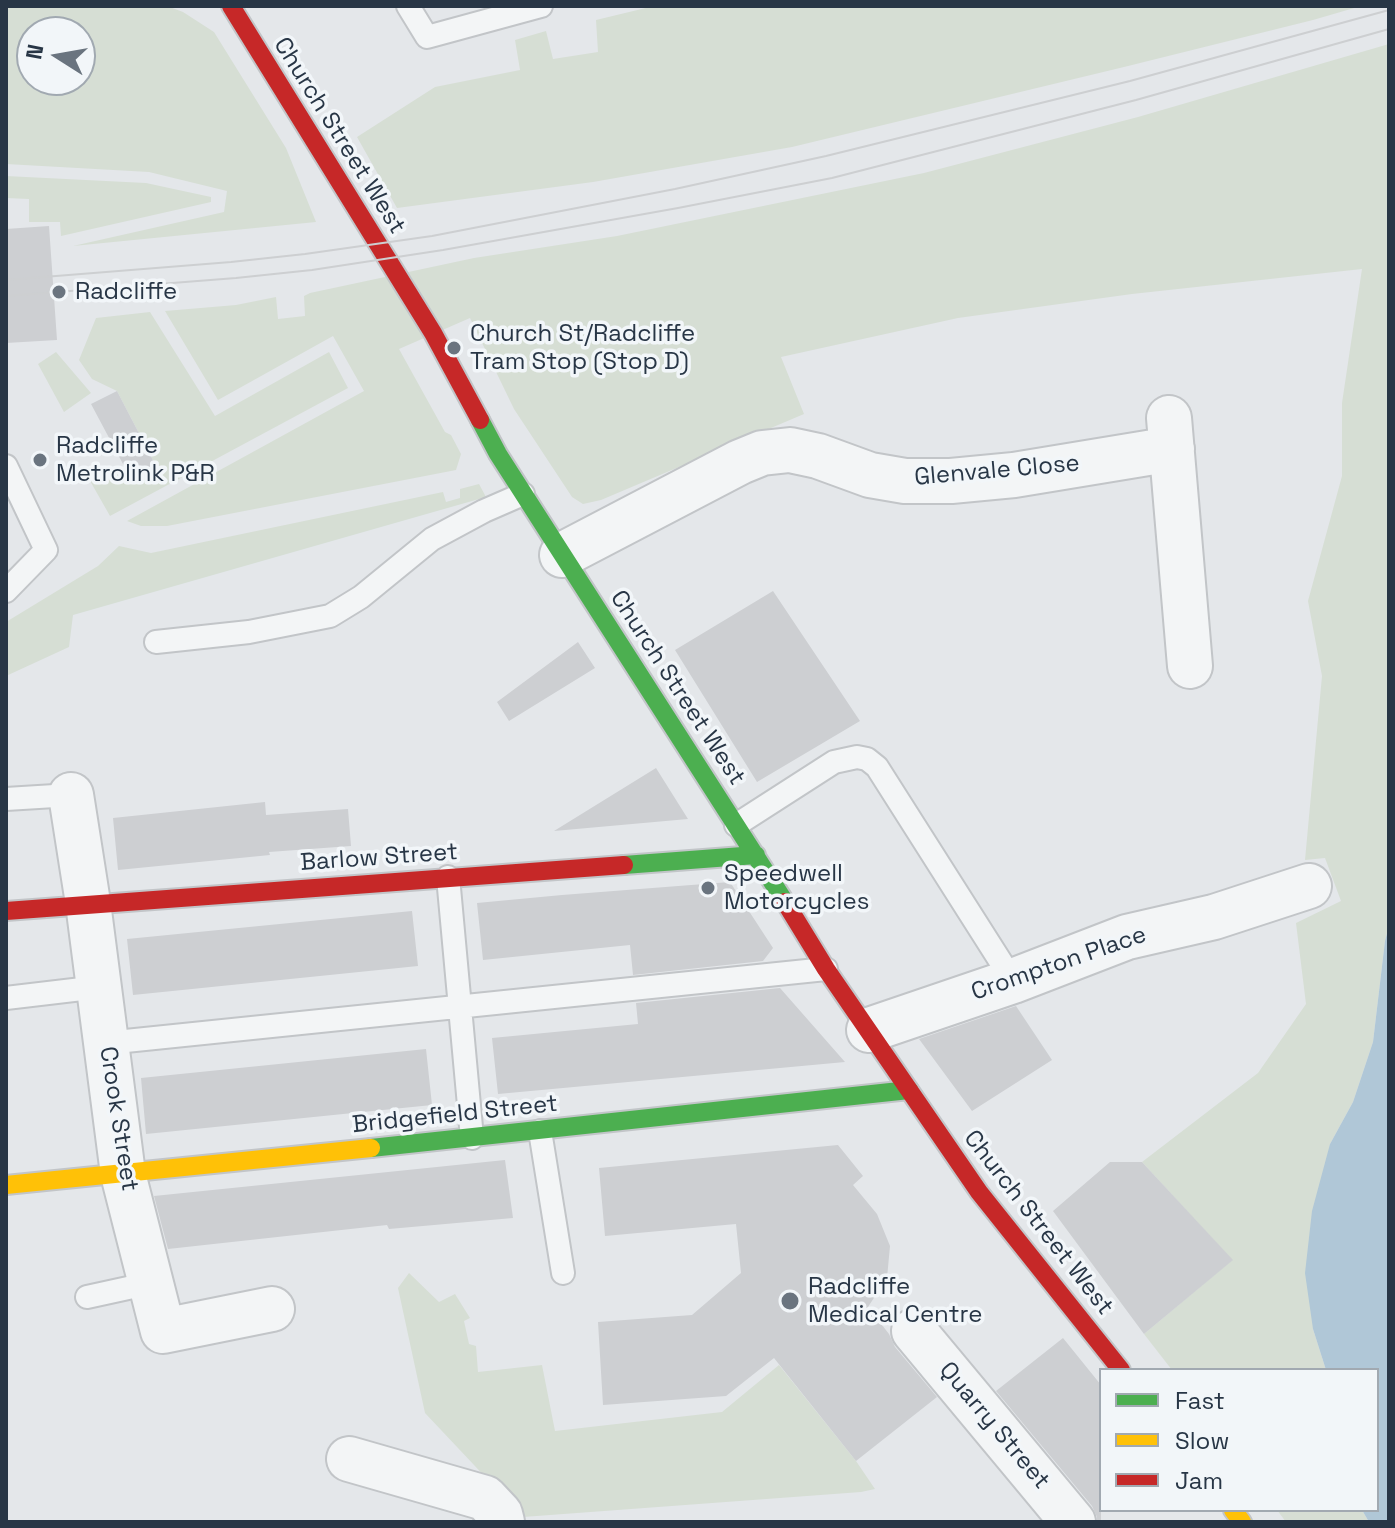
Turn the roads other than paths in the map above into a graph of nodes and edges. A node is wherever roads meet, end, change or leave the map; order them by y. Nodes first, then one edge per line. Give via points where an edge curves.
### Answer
1 (231, 6) edge
2 (408, 6) edge
3 (541, 6) edge
4 (6, 466) edge
5 (523, 494) junction
6 (562, 555) junction
7 (6, 591) edge
8 (156, 642) dead end
9 (1190, 666) dead end
10 (71, 795) joint
11 (6, 799) edge
12 (736, 825) junction
13 (756, 855) junction
14 (448, 877) junction
15 (1309, 886) dead end
16 (88, 903) junction
17 (6, 911) edge
18 (826, 969) junction
19 (1013, 981) junction
20 (99, 987) junction
21 (6, 998) edge
22 (460, 1007) junction
23 (869, 1030) junction
24 (106, 1043) junction
25 (909, 1090) junction
26 (540, 1131) junction
27 (472, 1138) junction
28 (123, 1174) junction
29 (6, 1185) edge
30 (563, 1273) dead end
31 (151, 1283) junction
32 (87, 1297) dead end
33 (272, 1309) dead end
34 (914, 1331) dead end
35 (1119, 1368) edge
36 (349, 1459) dead end
37 (502, 1522) edge
38 (1073, 1522) edge

1 - 5 street, Church Street West via 433,333
2 - 3 lane via 427,37
4 - 7 lane via 46,550
5 - 6 street, Church Street West
5 - 8 lane via 432,539 330,616
6 - 9 street, Glenvale Close via 762,453 790,450 870,475 951,481 1014,475 1171,434 1168,611
6 - 12 street, Church Street West
10 - 11 lane
10 - 16 street, Crook Street
12 - 13 street, Church Street West
12 - 19 lane via 834,762 867,759
13 - 14 street, Barlow Street
13 - 18 street, Church Street West
14 - 16 street, Barlow Street
14 - 22 lane
15 - 19 street, Crompton Place via 1247,890 1214,917 1127,937 1100,958
16 - 17 street, Barlow Street
16 - 20 street, Crook Street
18 - 22 lane
18 - 23 street, Church Street West
19 - 23 street, Crompton Place
20 - 21 lane
20 - 24 street, Crook Street
22 - 24 lane
22 - 27 lane
23 - 25 street, Church Street West
24 - 28 street, Crook Street
25 - 26 street, Bridgefield Street
25 - 35 street, Church Street West via 979,1192
26 - 27 street, Bridgefield Street
26 - 30 lane
27 - 28 street, Bridgefield Street
28 - 29 street, Bridgefield Street
28 - 31 street, Crook Street
31 - 32 lane
31 - 33 street, Crook Street via 163,1331
34 - 38 street, Quarry Street
36 - 37 street via 485,1498

